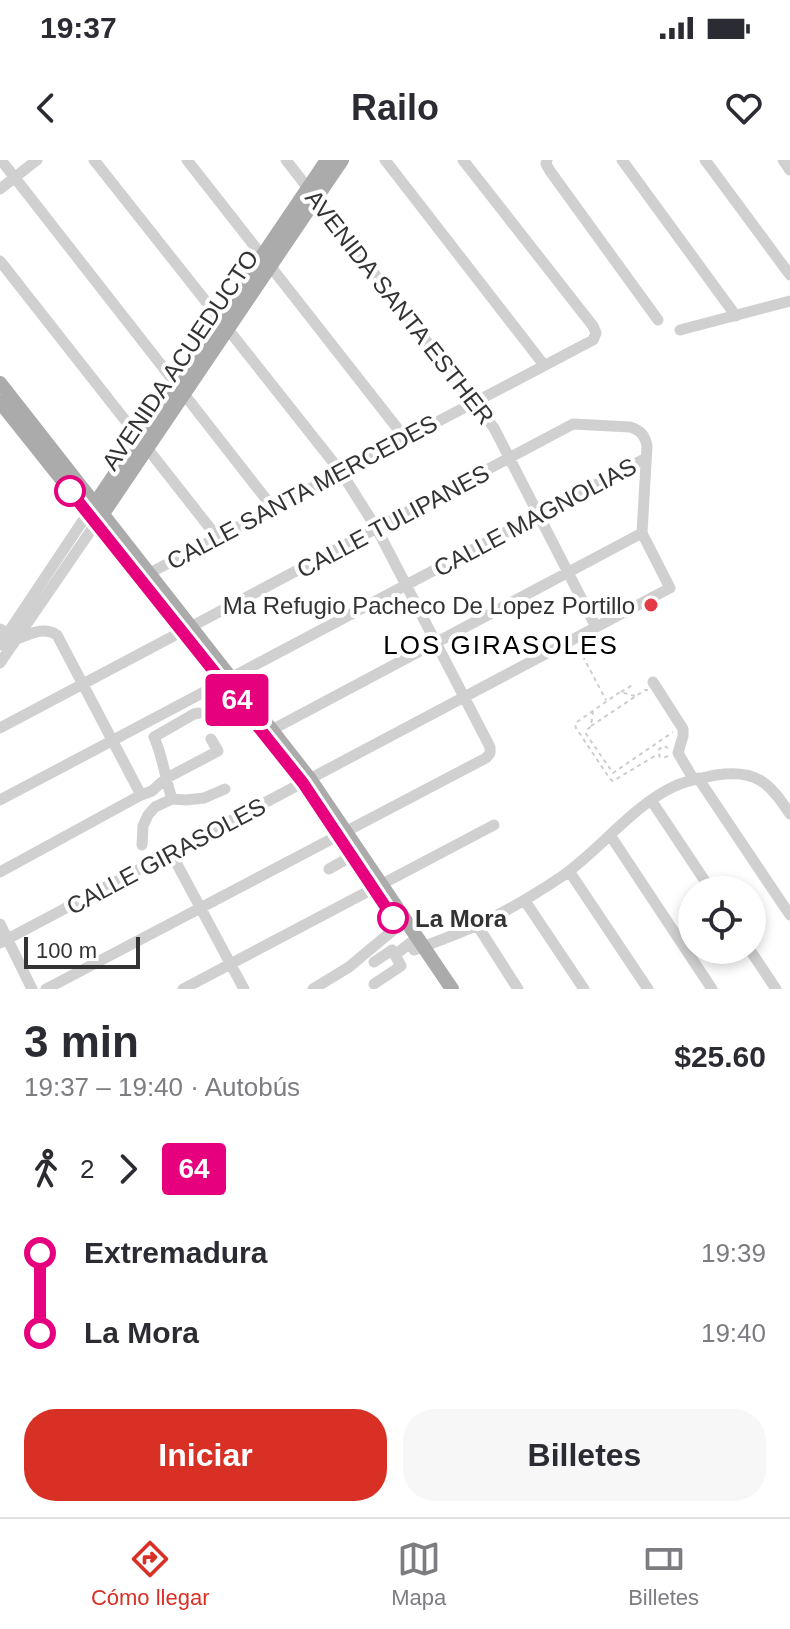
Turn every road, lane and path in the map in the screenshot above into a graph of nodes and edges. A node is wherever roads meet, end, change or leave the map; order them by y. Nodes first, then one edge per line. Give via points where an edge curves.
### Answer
1 (1, 160) edge
2 (37, 160) edge
3 (94, 160) edge
4 (187, 160) edge
5 (286, 160) edge
6 (327, 160) edge
7 (342, 160) edge
8 (385, 160) edge
9 (463, 160) edge
10 (547, 160) edge
11 (622, 160) edge
12 (705, 160) edge
13 (783, 160) edge
14 (790, 170) edge
15 (15, 178) junction
16 (0, 189) edge
17 (312, 193) junction
18 (0, 261) edge
19 (266, 261) junction
20 (790, 275) edge
21 (790, 301) edge
22 (736, 316) junction
23 (658, 320) dead end
24 (223, 325) junction
25 (680, 330) dead end
26 (544, 365) junction
27 (180, 389) junction
28 (474, 402) junction
29 (6, 407) edge
30 (405, 438) junction
31 (143, 443) junction
32 (646, 458) junction
33 (510, 459) junction
34 (341, 472) junction
35 (273, 508) junction
36 (95, 513) junction
37 (539, 515) junction
38 (377, 529) junction
39 (642, 533) junction
40 (217, 537) junction
41 (568, 571) junction
42 (145, 575) junction
43 (406, 585) junction
44 (596, 627) junction
45 (187, 629) junction
46 (8, 634) edge
47 (574, 639) junction
48 (436, 642) junction
49 (3, 648) edge
50 (0, 663) edge
51 (227, 680) junction
52 (83, 684) junction
53 (634, 684) dead end
54 (651, 686) joint
55 (620, 692) junction
56 (636, 696) junction
57 (464, 698) junction
58 (607, 701) junction
59 (593, 711) junction
60 (199, 713) dead end
61 (591, 726) junction
62 (0, 728) edge
63 (674, 730) dead end
64 (268, 732) junction
65 (211, 739) dead end
66 (113, 741) junction
67 (658, 754) dead end
68 (165, 779) junction
69 (696, 779) junction
70 (307, 781) junction
71 (225, 789) dead end
72 (141, 795) junction
73 (172, 799) junction
74 (0, 800) edge
75 (651, 800) junction
76 (790, 814) edge
77 (494, 825) dead end
78 (342, 834) junction
79 (610, 835) junction
80 (142, 845) dead end
81 (171, 853) junction
82 (352, 856) junction
83 (329, 869) dead end
84 (569, 871) junction
85 (0, 872) edge
86 (702, 876) edge
87 (377, 886) junction
88 (525, 901) junction
89 (201, 908) junction
90 (790, 915) edge
91 (0, 924) edge
92 (477, 925) junction
93 (398, 926) junction
94 (4, 941) edge
95 (416, 946) junction
96 (395, 955) junction
97 (374, 962) dead end
98 (231, 964) junction
99 (759, 964) edge
100 (374, 984) dead end
101 (32, 989) edge
102 (46, 989) edge
103 (183, 989) edge
104 (244, 989) edge
105 (313, 989) edge
106 (440, 989) edge
107 (452, 989) edge
108 (518, 989) edge
109 (584, 989) edge
110 (648, 989) edge
111 (712, 989) edge
112 (776, 989) edge

1 - 15 street
2 - 15 street
3 - 24 street
4 - 19 street
5 - 17 street, AVENIDA SANTA ESTHER
6 - 17 main road, AVENIDA ACUEDUCTO
7 - 17 main road, AVENIDA ACUEDUCTO
8 - 26 street
9 - 26 street, CALLE SANTA MERCEDES via 596,333 593,340
10 - 23 street
11 - 22 street
12 - 20 street
13 - 14 street
15 - 16 street
15 - 27 street
17 - 19 main road, AVENIDA ACUEDUCTO
17 - 28 street, AVENIDA SANTA ESTHER
18 - 31 street
19 - 24 main road, AVENIDA ACUEDUCTO
19 - 30 street
21 - 22 street
22 - 25 street
24 - 27 main road, AVENIDA ACUEDUCTO
24 - 34 street
26 - 28 street, CALLE SANTA MERCEDES
27 - 31 main road, AVENIDA ACUEDUCTO
27 - 35 street
28 - 30 street, CALLE SANTA MERCEDES
28 - 33 street, AVENIDA SANTA ESTHER
29 - 36 main road
30 - 34 street, CALLE SANTA MERCEDES
31 - 36 main road, AVENIDA ACUEDUCTO
31 - 40 street
32 - 33 street, CALLE TULIPANES via 646,441 637,429 573,424
32 - 37 street, CALLE MAGNOLIAS
32 - 39 street
33 - 37 street, AVENIDA SANTA ESTHER
33 - 38 street, CALLE TULIPANES
34 - 35 street, CALLE SANTA MERCEDES
34 - 38 street
35 - 40 street, CALLE SANTA MERCEDES
36 - 42 main road
36 - 46 street, AVENIDA ACUEDUCTO
37 - 41 street, AVENIDA SANTA ESTHER
37 - 43 street, CALLE MAGNOLIAS
38 - 43 street
38 - 45 street, CALLE TULIPANES
39 - 41 street
39 - 44 street, CALLE GIRASOLES via 670,588
40 - 42 street, CALLE SANTA MERCEDES
41 - 44 street, AVENIDA SANTA ESTHER
41 - 48 street
42 - 45 main road
43 - 48 street
43 - 51 street, CALLE MAGNOLIAS
44 - 47 street, CALLE GIRASOLES
45 - 51 main road
45 - 52 street, CALLE TULIPANES
46 - 49 street, AVENIDA ACUEDUCTO
46 - 52 street via 47,630 57,635
47 - 57 street, CALLE GIRASOLES
47 - 58 path
48 - 57 street
48 - 64 street
49 - 50 street, AVENIDA ACUEDUCTO
51 - 64 main road
51 - 66 street, CALLE MAGNOLIAS
52 - 62 street, CALLE TULIPANES
52 - 66 street
53 - 55 path
54 - 56 path
54 - 69 street via 683,729 678,753
55 - 56 path
55 - 58 path
56 - 61 path
57 - 70 street, CALLE GIRASOLES
57 - 78 street via 490,747 486,758
58 - 59 path
59 - 61 path
59 - 67 path via 575,724 610,779 616,781
60 - 68 street via 154,737
61 - 63 path via 586,734 613,773
64 - 70 main road
65 - 68 street via 218,751
66 - 72 street
66 - 74 street, CALLE MAGNOLIAS
68 - 72 street
68 - 73 street
69 - 75 street
69 - 76 street via 745,774 775,791
69 - 90 street
70 - 78 main road
70 - 81 street, CALLE GIRASOLES
71 - 73 street via 204,798
72 - 85 street
73 - 80 street via 148,815
75 - 79 street
75 - 86 street
77 - 87 street
78 - 82 main road
78 - 87 main road
78 - 89 street
79 - 84 street
79 - 111 street
81 - 89 street
81 - 94 street, CALLE GIRASOLES
82 - 83 street
82 - 87 main road
84 - 88 street
84 - 110 street
87 - 93 main road
87 - 95 main road
87 - 98 street
88 - 92 street
88 - 109 street
89 - 98 street
89 - 102 street
91 - 94 street
92 - 95 street
92 - 108 street
93 - 95 main road
93 - 105 street
94 - 101 street
95 - 96 street
95 - 106 main road
95 - 107 main road
96 - 97 street via 392,950
96 - 100 street via 401,966
98 - 103 street
98 - 104 street
99 - 112 street

